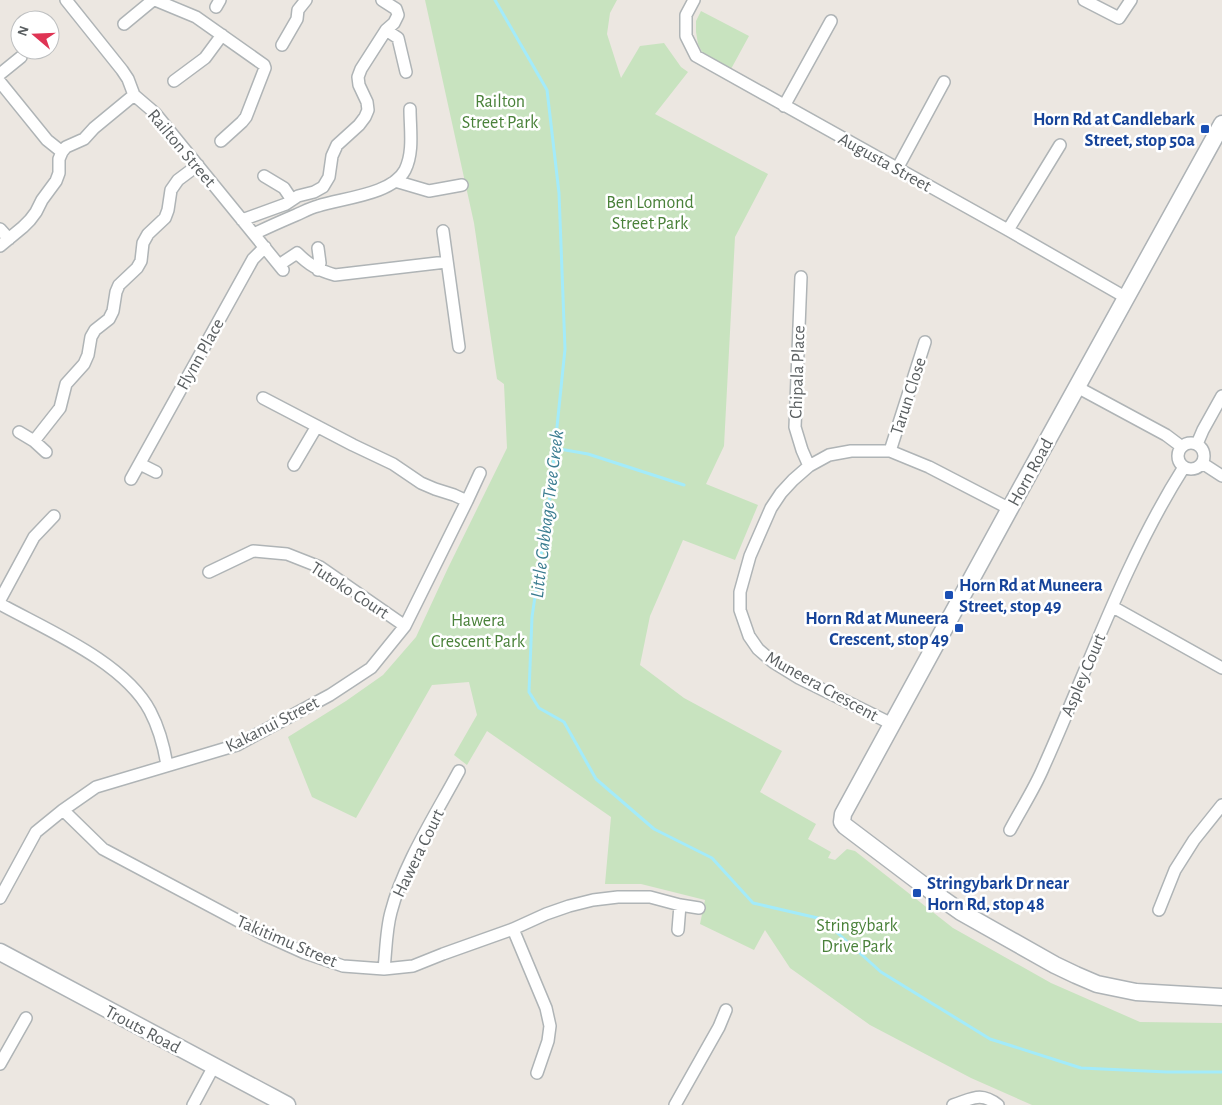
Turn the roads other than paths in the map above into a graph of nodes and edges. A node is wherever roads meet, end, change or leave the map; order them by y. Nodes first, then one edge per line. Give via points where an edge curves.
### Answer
1 (66, 0) edge
2 (154, 0) edge
3 (306, 0) edge
4 (382, 0) edge
5 (694, 0) edge
6 (1084, 0) edge
7 (1131, 0) edge
8 (831, 21) dead end
9 (124, 24) dead end
10 (386, 30) junction
11 (222, 35) junction
12 (282, 46) dead end
13 (17, 60) edge
14 (406, 72) dead end
15 (0, 74) edge
16 (174, 81) dead end
17 (0, 82) edge
18 (944, 82) dead end
19 (134, 96) junction
20 (784, 106) junction
21 (410, 109) dead end
22 (1222, 124) edge
23 (221, 141) dead end
24 (1060, 145) dead end
25 (62, 152) junction
26 (198, 165) junction
27 (897, 169) junction
28 (264, 176) dead end
29 (395, 181) junction
30 (462, 185) dead end
31 (292, 200) junction
32 (242, 220) junction
33 (0, 229) edge
34 (1008, 230) junction
35 (442, 231) dead end
36 (254, 234) junction
37 (4, 243) edge
38 (265, 247) junction
39 (318, 248) dead end
40 (446, 262) junction
41 (318, 270) junction
42 (801, 277) dead end
43 (1126, 297) junction
44 (925, 342) dead end
45 (459, 347) dead end
46 (1078, 387) junction
47 (1222, 396) edge
48 (263, 398) dead end
49 (317, 426) junction
50 (19, 432) dead end
51 (34, 441) junction
52 (1197, 444) junction
53 (1182, 446) junction
54 (890, 451) junction
55 (46, 452) dead end
56 (1202, 463) junction
57 (140, 464) junction
58 (294, 465) dead end
59 (809, 466) junction
60 (1184, 467) junction
61 (156, 472) dead end
62 (480, 473) dead end
63 (1222, 476) edge
64 (131, 479) dead end
65 (467, 501) junction
66 (1010, 509) junction
67 (54, 516) dead end
68 (208, 572) dead end
69 (0, 600) edge
70 (0, 604) edge
71 (1113, 607) junction
72 (405, 626) junction
73 (1222, 668) edge
74 (892, 724) junction
75 (167, 765) junction
76 (460, 771) dead end
77 (1222, 805) edge
78 (63, 810) junction
79 (1010, 830) dead end
80 (0, 898) edge
81 (680, 905) junction
82 (699, 908) dead end
83 (1159, 910) dead end
84 (513, 929) junction
85 (678, 930) dead end
86 (0, 952) edge
87 (384, 970) junction
88 (1222, 997) edge
89 (726, 1010) dead end
90 (26, 1018) dead end
91 (4, 1047) edge
92 (0, 1064) edge
93 (214, 1066) junction
94 (537, 1072) dead end
95 (193, 1105) edge
96 (287, 1105) edge
97 (675, 1105) edge
98 (953, 1105) edge
99 (998, 1105) edge

1 - 19 street, Railton Street via 122,70
2 - 9 street
2 - 11 street via 196,17
3 - 12 street
4 - 10 street via 396,9 398,15
5 - 20 street, Augusta Street via 686,15 686,36 696,56
6 - 7 street via 1119,18
8 - 20 street
10 - 14 street via 398,38
10 - 31 street via 358,77 367,102 366,117 337,144 329,177 323,187
11 - 16 street via 205,58
11 - 23 street via 264,64 264,68 246,117
13 - 15 street
17 - 25 street via 47,140
18 - 27 street
19 - 25 street via 84,139
19 - 26 street, Railton Street via 155,113
20 - 27 street, Augusta Street
21 - 29 street via 410,152 404,171
22 - 43 street, Horn Road
24 - 34 street
25 - 37 street via 56,181 30,220
26 - 32 street, Railton Street
26 - 51 street via 178,180 171,190 165,218 143,242 141,261 119,285 109,319 91,337 88,355 66,384 60,408
27 - 34 street, Augusta Street
28 - 31 street via 284,188
29 - 30 street via 429,191
29 - 36 street via 383,189 318,206
31 - 32 street
32 - 36 street, Railton Street
33 - 37 street
34 - 43 street, Augusta Street
35 - 40 street
36 - 38 street, Railton Street
38 - 41 street, Railton Street via 281,267 296,253
38 - 57 street, Flynn Place via 253,259
39 - 41 street
40 - 41 street via 334,275
40 - 45 street
42 - 59 street, Chipala Place via 795,427
43 - 46 street, Horn Road
44 - 54 street, Tarun Close
46 - 53 street
46 - 66 street, Horn Road
47 - 52 street
48 - 49 street
49 - 58 street
49 - 65 street via 393,464 421,483
50 - 51 street
51 - 55 street
52 - 53 street
52 - 56 street via 1203,451
53 - 60 street via 1178,457
54 - 59 street, Muneera Crescent via 851,451 829,456
54 - 66 street, Muneera Crescent via 929,467
56 - 60 street via 1192,469
56 - 63 street
57 - 61 street
57 - 64 street, Flynn Place
59 - 74 street, Muneera Crescent via 781,493 771,508 750,556 740,592 740,610 749,636 773,662
60 - 71 street, Aspley Court via 1140,545
62 - 65 street, Kakanui Street
65 - 72 street, Kakanui Street
66 - 74 street, Horn Road
67 - 69 street via 34,537
68 - 72 street, Tutoko Court via 253,551 287,554 320,567
70 - 75 street via 76,645 119,675 150,710
71 - 73 street
71 - 79 street, Aspley Court via 1043,769
72 - 75 street, Kakanui Street via 371,668 330,695 237,745
74 - 88 street, Horn Road via 843,814 845,826 961,912 1076,975 1097,984 1136,992
75 - 78 street, Kakanui Street via 96,787
76 - 87 street, Hawera Court via 398,887 390,914
77 - 83 street via 1175,870
78 - 80 street, Kakanui Street via 36,832
78 - 87 street, Takitimu Street via 103,849 265,935 343,966
81 - 82 street, Takitimu Street
81 - 84 street, Takitimu Street via 650,897 593,900 561,908
81 - 85 street
84 - 87 street, Takitimu Street via 413,966
84 - 94 street via 546,1008 550,1026
86 - 93 street, Trouts Road
89 - 97 street
90 - 91 street
91 - 92 street
93 - 95 street
93 - 96 street, Trouts Road
98 - 99 street via 979,1096

